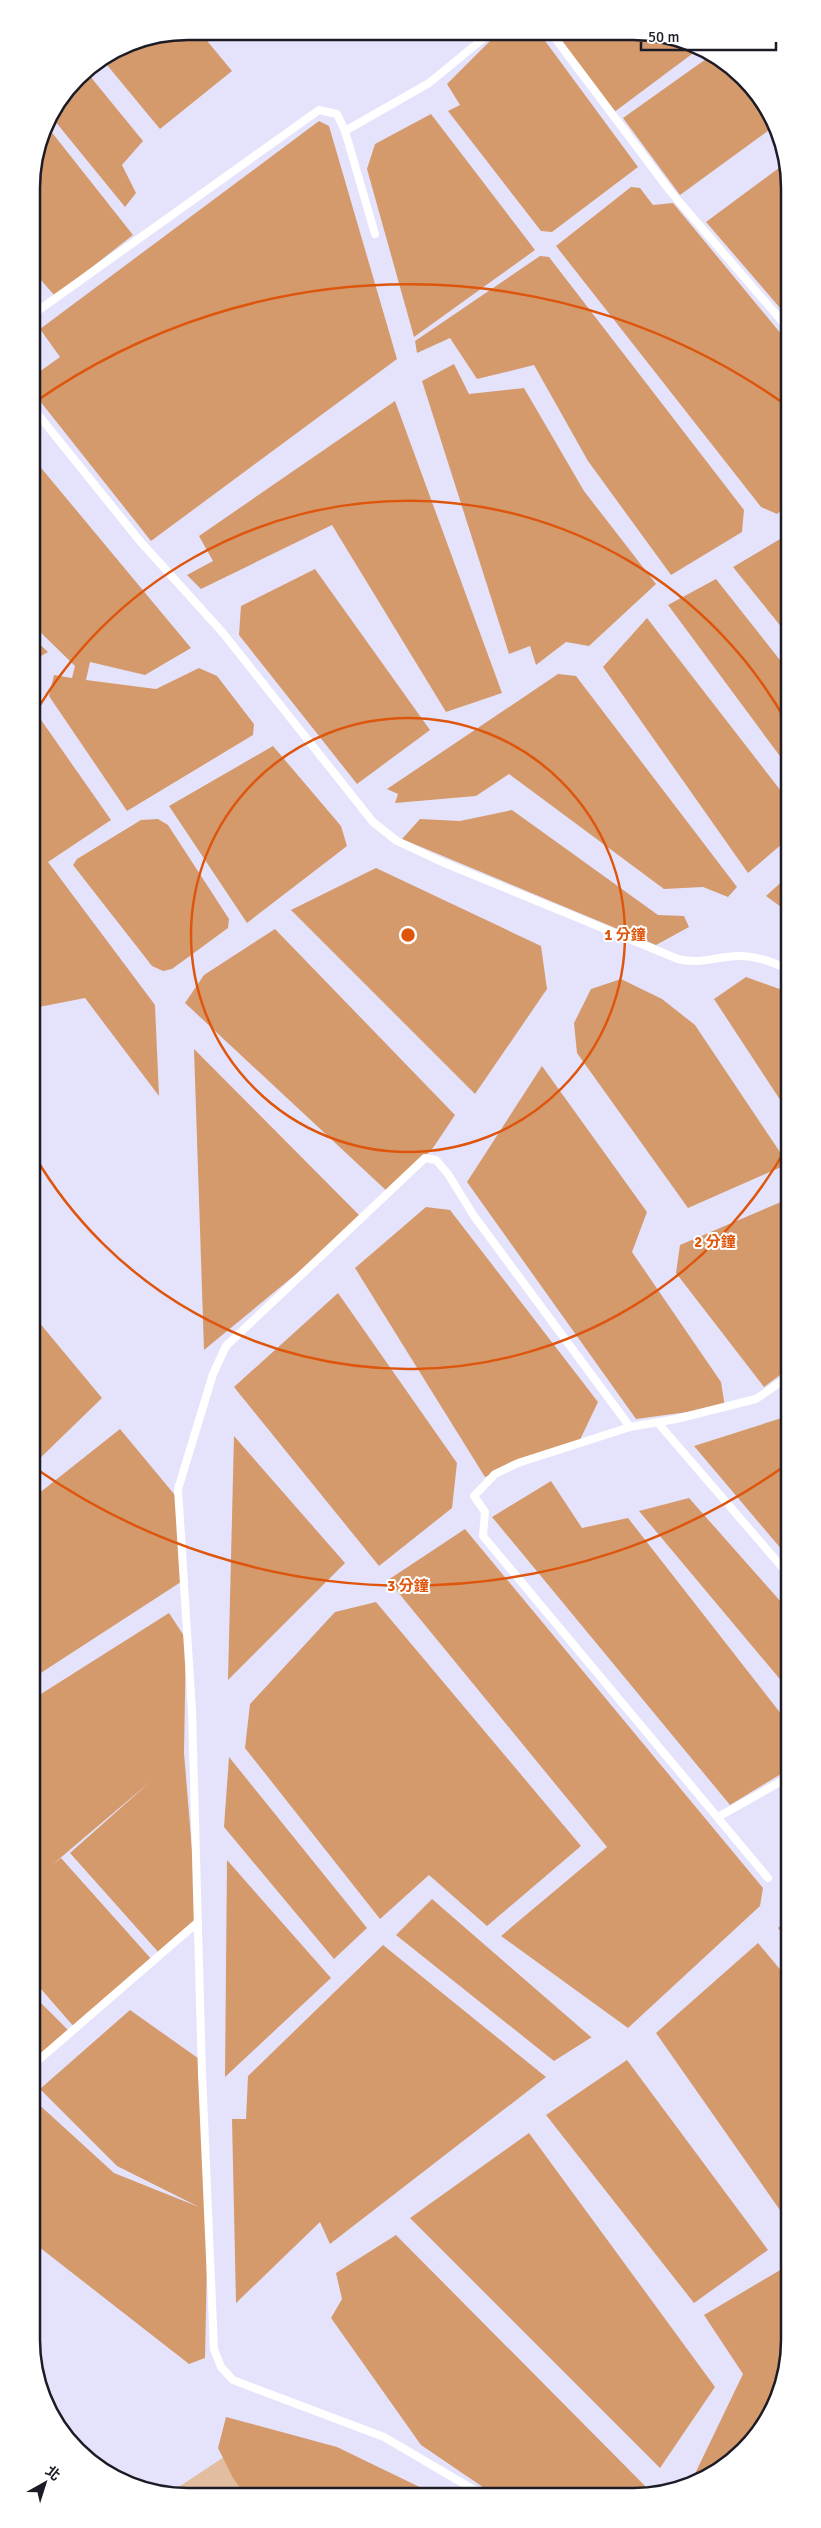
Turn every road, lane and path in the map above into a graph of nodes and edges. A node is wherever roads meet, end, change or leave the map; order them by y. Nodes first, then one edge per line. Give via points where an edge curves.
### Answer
1 (481, 40) edge
2 (557, 40) edge
3 (345, 131) junction
4 (375, 234) dead end
5 (40, 309) edge
6 (781, 320) edge
7 (40, 417) edge
8 (781, 966) edge
9 (781, 1383) edge
10 (658, 1423) junction
11 (630, 1427) junction
12 (781, 1566) edge
13 (781, 1782) edge
14 (718, 1817) junction
15 (768, 1878) dead end
16 (198, 1922) junction
17 (40, 2059) edge
18 (471, 2488) edge

1 - 3 lane via 429,83
2 - 6 lane via 670,191
3 - 4 lane
3 - 5 lane via 337,114 319,110
7 - 8 lane via 139,540 223,633 374,822 397,841 678,959 694,963 746,957 760,958
9 - 10 lane via 756,1399
10 - 11 lane
10 - 12 lane
11 - 14 lane via 495,1474 474,1496 485,1512 483,1536
11 - 16 lane via 436,1160 425,1158 226,1346 213,1374 178,1489 192,1711
13 - 14 lane
14 - 15 lane
16 - 17 lane
16 - 18 lane via 214,2349 221,2367 234,2380 384,2437

